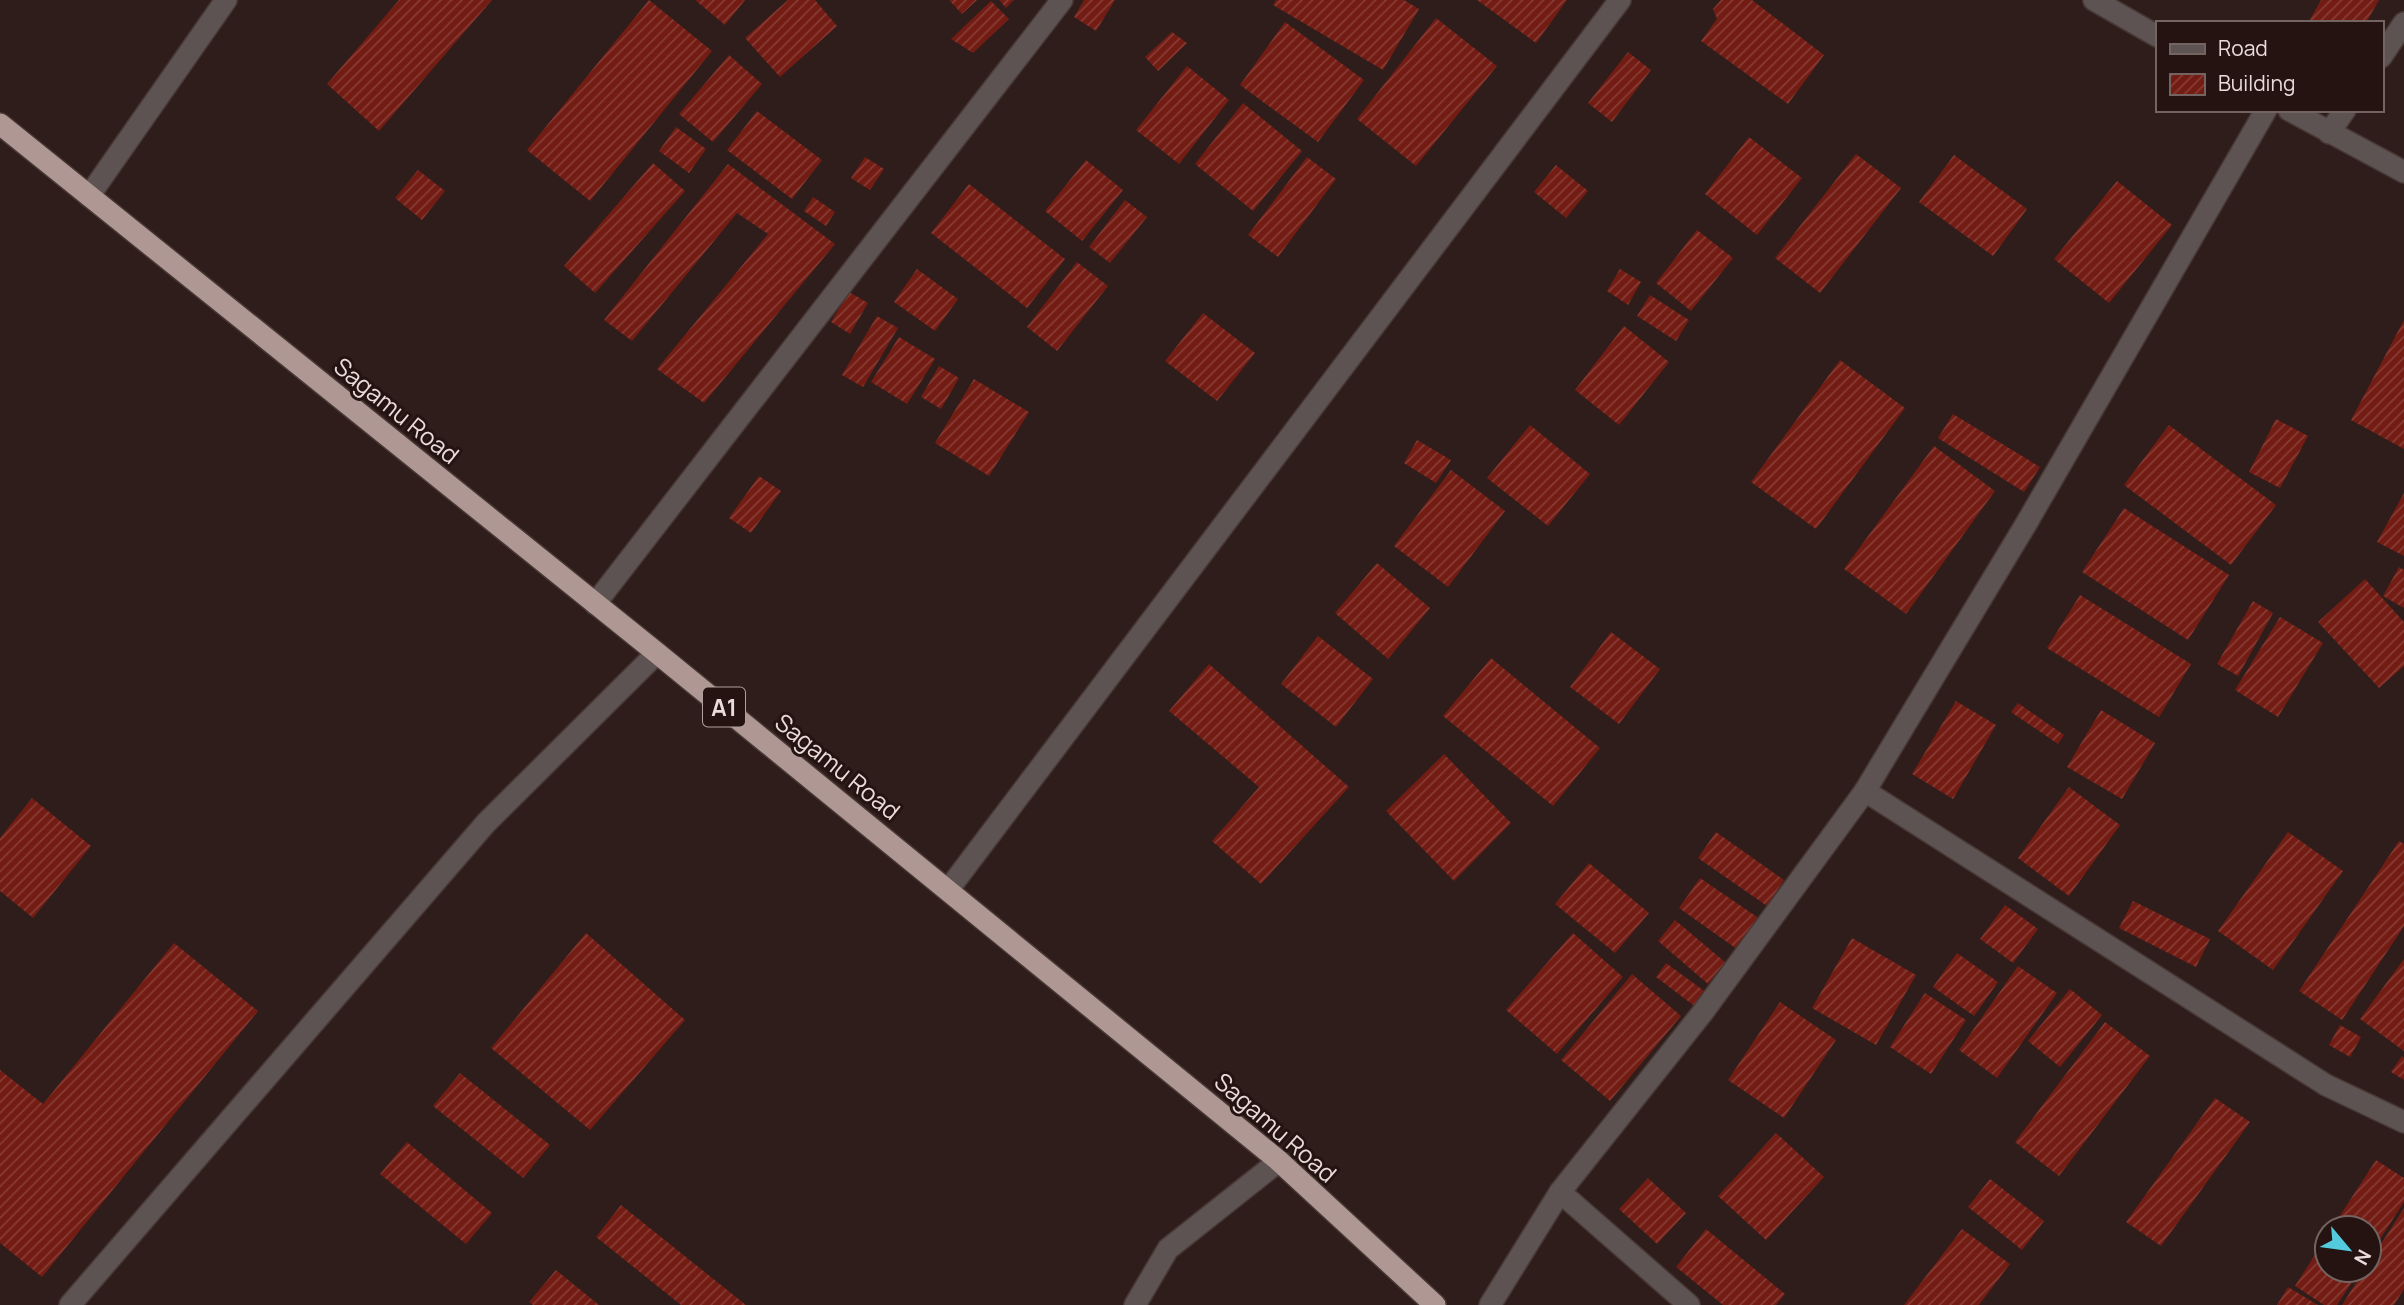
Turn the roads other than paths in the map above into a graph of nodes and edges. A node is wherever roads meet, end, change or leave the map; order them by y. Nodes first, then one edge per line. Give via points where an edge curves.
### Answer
1 (226, 0) edge
2 (1062, 0) edge
3 (1620, 0) edge
4 (2094, 0) edge
5 (2404, 23) edge
6 (2156, 35) edge
7 (2383, 54) edge
8 (2265, 112) edge
9 (2292, 112) edge
10 (2344, 112) edge
11 (0, 124) edge
12 (2329, 133) junction
13 (2404, 172) edge
14 (89, 195) junction
15 (595, 604) junction
16 (657, 653) junction
17 (1865, 791) junction
18 (948, 890) junction
19 (2404, 1122) edge
20 (1279, 1161) junction
21 (1560, 1192) junction
22 (70, 1305) edge
23 (1135, 1305) edge
24 (1435, 1305) edge
25 (1490, 1305) edge
26 (1689, 1305) edge

1 - 14 street
2 - 15 street
3 - 18 street
4 - 6 street
5 - 7 street
8 - 17 street
9 - 12 street
10 - 12 street
11 - 14 highway, Sagamu Road / A1
12 - 13 street
14 - 15 highway, Sagamu Road / A1
15 - 16 highway, Sagamu Road / A1
16 - 18 highway, Sagamu Road / A1
16 - 22 street via 486,823
17 - 19 street via 2326,1085
17 - 21 street via 1703,1013
18 - 20 highway, Sagamu Road / A1
20 - 23 street via 1168,1249
20 - 24 highway, Sagamu Road / A1
21 - 25 street
21 - 26 street

